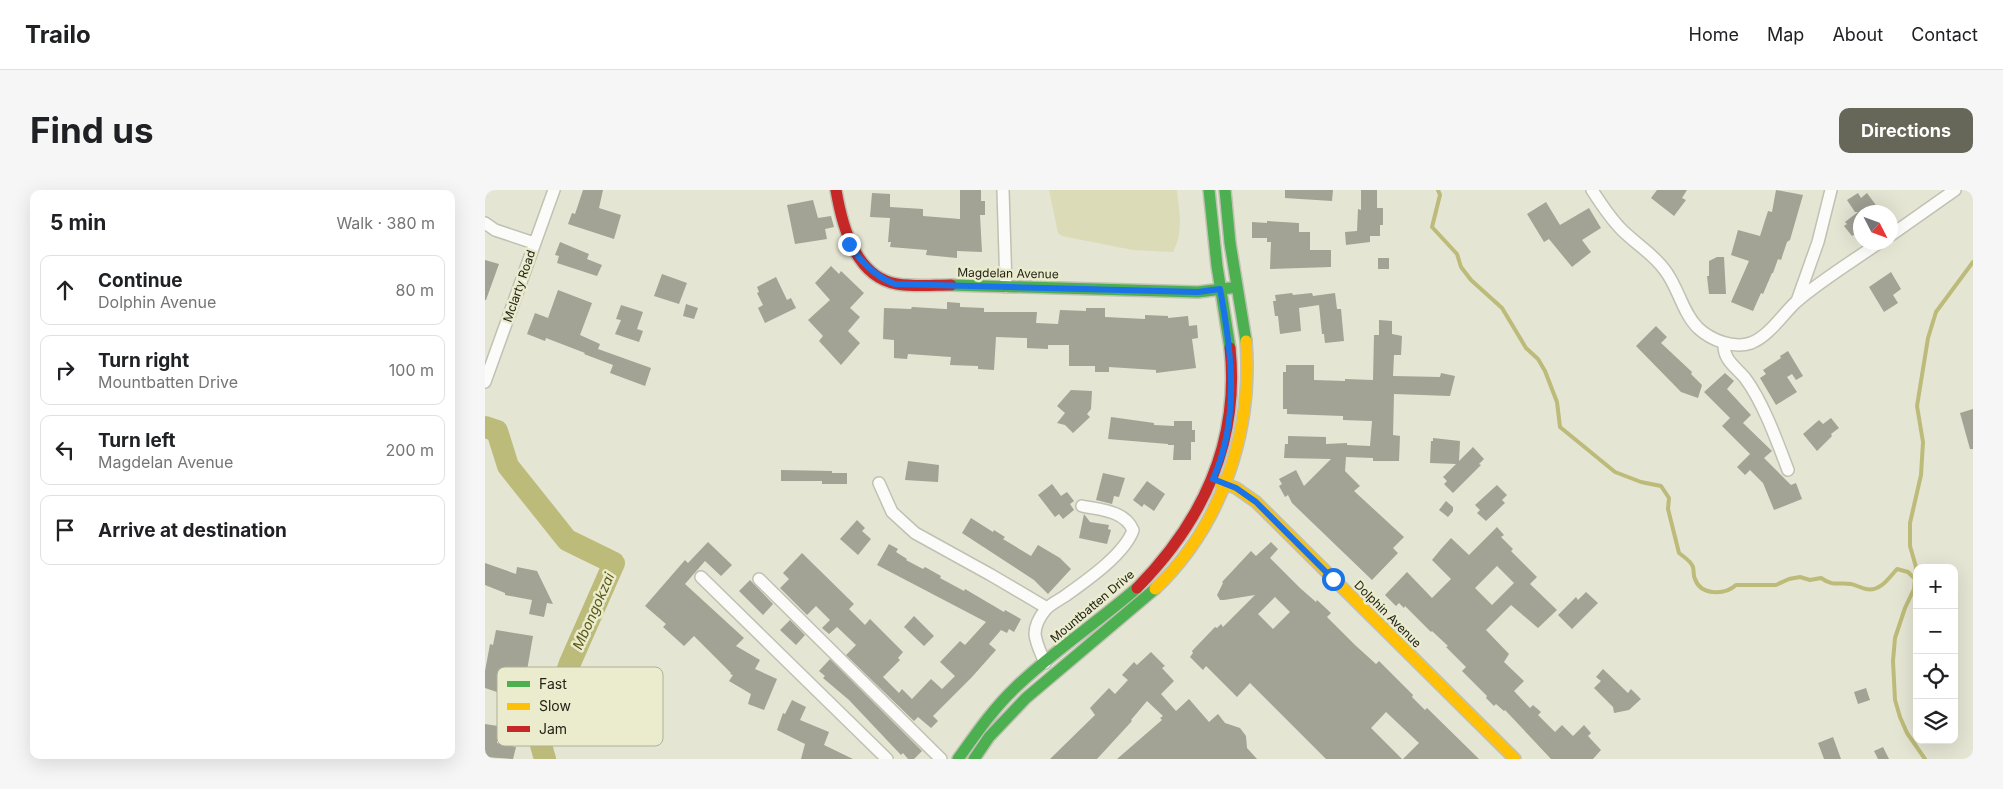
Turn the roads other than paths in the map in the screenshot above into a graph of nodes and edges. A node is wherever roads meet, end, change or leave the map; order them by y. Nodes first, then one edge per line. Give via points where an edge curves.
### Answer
1 (554, 190) edge
2 (836, 190) edge
3 (1003, 190) edge
4 (1209, 190) edge
5 (1225, 190) edge
6 (1593, 190) edge
7 (1831, 190) edge
8 (1955, 190) edge
9 (485, 223) edge
10 (1898, 230) edge
11 (534, 244) junction
12 (1869, 250) edge
13 (1237, 286) junction
14 (1006, 287) junction
15 (1220, 289) junction
16 (1797, 302) junction
17 (1724, 343) junction
18 (485, 382) edge
19 (1788, 470) dead end
20 (1213, 479) junction
21 (879, 483) dead end
22 (1225, 484) junction
23 (1082, 506) dead end
24 (701, 576) dead end
25 (759, 579) dead end
26 (1047, 608) junction
27 (1045, 663) junction
28 (887, 759) edge
29 (941, 759) edge
30 (958, 759) edge
31 (974, 759) edge
32 (1515, 759) edge

1 - 11 street, Mclarty Road
2 - 14 main road, Magdelan Avenue via 849,244 867,266 887,281 907,285
3 - 14 street
4 - 15 main road, Mountbatten Drive
5 - 13 main road
6 - 17 street via 1608,215 1662,266 1697,327
7 - 16 street via 1819,242
8 - 10 street
9 - 11 street
11 - 18 street, Mclarty Road
12 - 16 street
13 - 15 main road, Magdelan Avenue
13 - 22 main road via 1246,342 1245,410
14 - 15 main road, Magdelan Avenue via 1198,292
15 - 20 main road, Mountbatten Drive via 1230,342 1233,385 1224,447
16 - 17 street via 1758,339 1742,345
17 - 19 street via 1723,353 1745,378 1774,433
20 - 22 main road, Dolphin Avenue
20 - 27 main road, Mountbatten Drive via 1185,532 1164,560 1137,589
21 - 26 street via 892,512 915,533
22 - 31 main road via 1214,510 1185,556 1130,611 1016,706
22 - 32 main road, Dolphin Avenue via 1256,502
23 - 26 street via 1123,517 1133,530 1122,548
24 - 28 street
25 - 29 street
26 - 27 street via 1035,632
27 - 30 main road, Mountbatten Drive via 999,704

